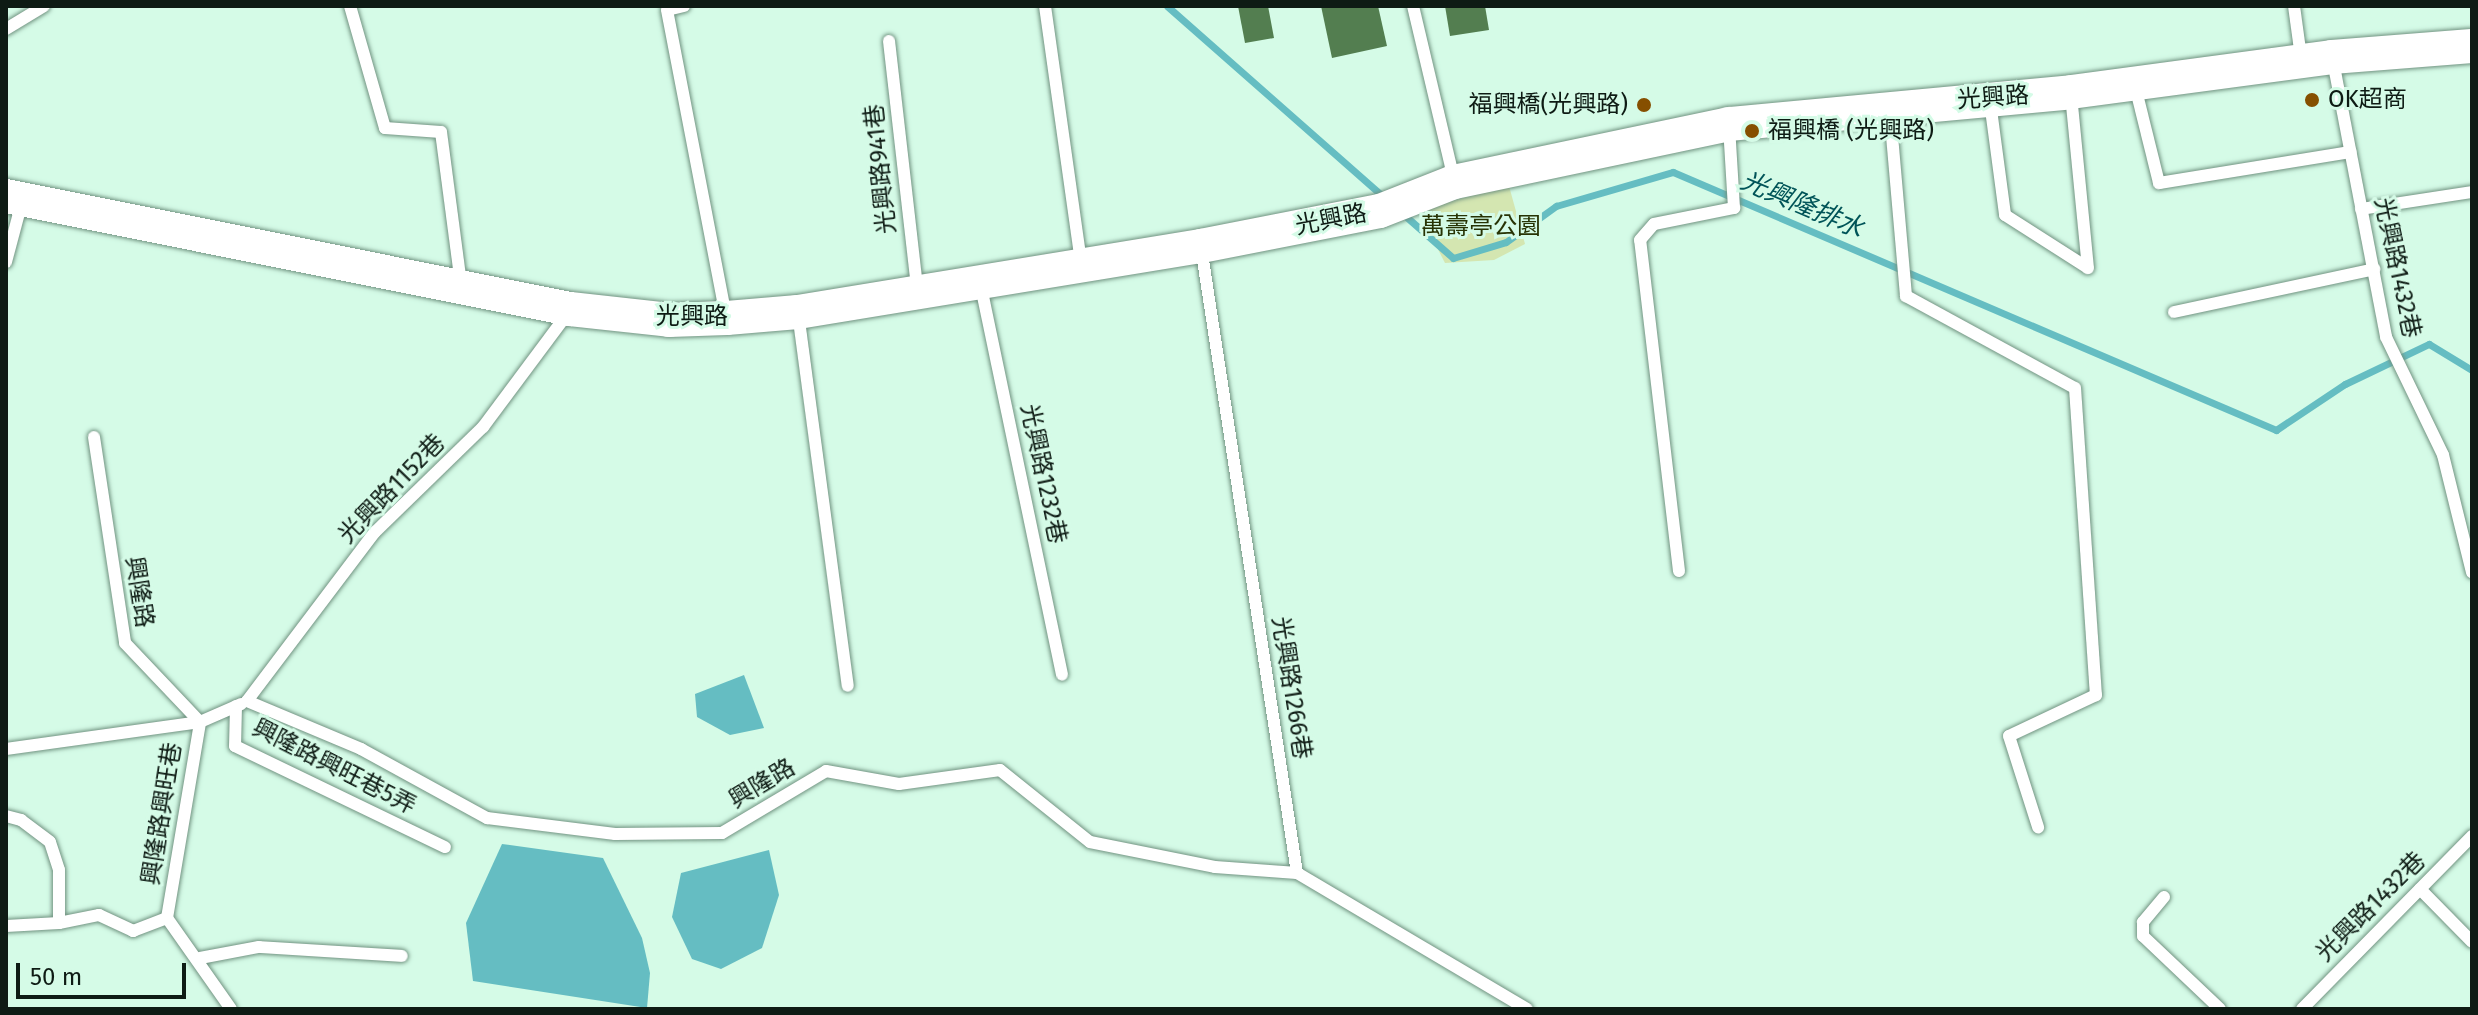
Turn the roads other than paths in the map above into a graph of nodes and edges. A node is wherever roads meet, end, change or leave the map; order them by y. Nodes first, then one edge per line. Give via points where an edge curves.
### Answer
1 (44, 6) edge
2 (350, 6) edge
3 (684, 6) edge
4 (1045, 6) edge
5 (1413, 6) edge
6 (2294, 6) edge
7 (6, 29) edge
8 (889, 41) dead end
9 (2472, 46) edge
10 (2317, 58) junction
11 (2134, 83) junction
12 (2071, 92) junction
13 (1989, 99) junction
14 (1890, 106) junction
15 (1729, 124) junction
16 (2351, 152) junction
17 (1439, 188) junction
18 (2472, 192) edge
19 (14, 197) edge
20 (2361, 209) junction
21 (1201, 246) junction
22 (6, 262) edge
23 (1081, 263) junction
24 (2374, 269) junction
25 (980, 282) junction
26 (462, 286) junction
27 (917, 292) junction
28 (570, 309) junction
29 (798, 312) junction
30 (2174, 312) dead end
31 (727, 318) junction
32 (94, 437) dead end
33 (1679, 571) dead end
34 (2472, 572) edge
35 (1062, 675) dead end
36 (848, 686) dead end
37 (242, 704) junction
38 (200, 722) junction
39 (6, 749) edge
40 (6, 816) edge
41 (2038, 827) dead end
42 (2472, 836) edge
43 (445, 847) dead end
44 (1297, 873) junction
45 (2420, 889) junction
46 (2164, 897) dead end
47 (167, 918) junction
48 (59, 923) junction
49 (6, 926) edge
50 (2472, 942) edge
51 (402, 956) dead end
52 (200, 958) junction
53 (231, 1009) edge
54 (1527, 1009) edge
55 (2220, 1009) edge
56 (2302, 1009) edge

1 - 7 lane
2 - 26 lane via 385,128 441,132
3 - 31 lane via 667,10
4 - 23 lane
5 - 17 lane
6 - 10 lane, 光興路1432巷
8 - 27 lane, 光興路941巷
9 - 10 main road, 光興路
10 - 11 main road, 光興路
10 - 16 lane, 光興路1432巷
11 - 12 main road, 光興路
11 - 16 lane via 2159,183
12 - 13 main road, 光興路
12 - 13 lane via 2088,268 2005,215
13 - 14 main road, 光興路
14 - 15 main road, 光興路
14 - 41 lane via 1906,296 2075,388 2096,695 2009,736
15 - 17 main road, 光興路
15 - 33 lane via 1734,208 1654,224 1640,240
16 - 20 lane, 光興路1432巷
17 - 21 main road, 光興路 via 1380,211
18 - 20 lane
19 - 22 lane
19 - 26 main road, 光興路
20 - 24 lane, 光興路1432巷
21 - 23 main road, 光興路
21 - 44 lane, 光興路1266巷
23 - 25 main road, 光興路
24 - 30 lane
24 - 34 lane, 光興路1432巷 via 2386,337 2443,455
25 - 27 main road, 光興路
25 - 35 lane, 光興路1232巷
26 - 28 main road, 光興路
27 - 29 main road, 光興路
28 - 31 main road, 光興路 via 669,320
28 - 37 lane, 光興路1152巷 via 483,427 375,532
29 - 31 main road, 光興路
29 - 36 lane
32 - 38 lane, 興隆路 via 125,643
37 - 38 lane, 興隆路興旺巷
37 - 43 lane, 興隆路興旺巷5弄 via 235,746
37 - 44 lane, 興隆路 via 361,749 487,818 615,834 722,833 826,771 899,784 1000,770 1090,842 1215,867
38 - 39 lane
38 - 47 lane, 興隆路興旺巷
40 - 48 lane via 21,820 50,842 59,870
42 - 45 lane, 光興路1432巷
44 - 54 lane
45 - 50 lane
45 - 56 lane, 光興路1432巷
46 - 55 lane via 2143,922 2143,936
47 - 48 lane via 133,931 99,915
47 - 52 lane
48 - 49 lane
51 - 52 lane via 259,947
52 - 53 lane

